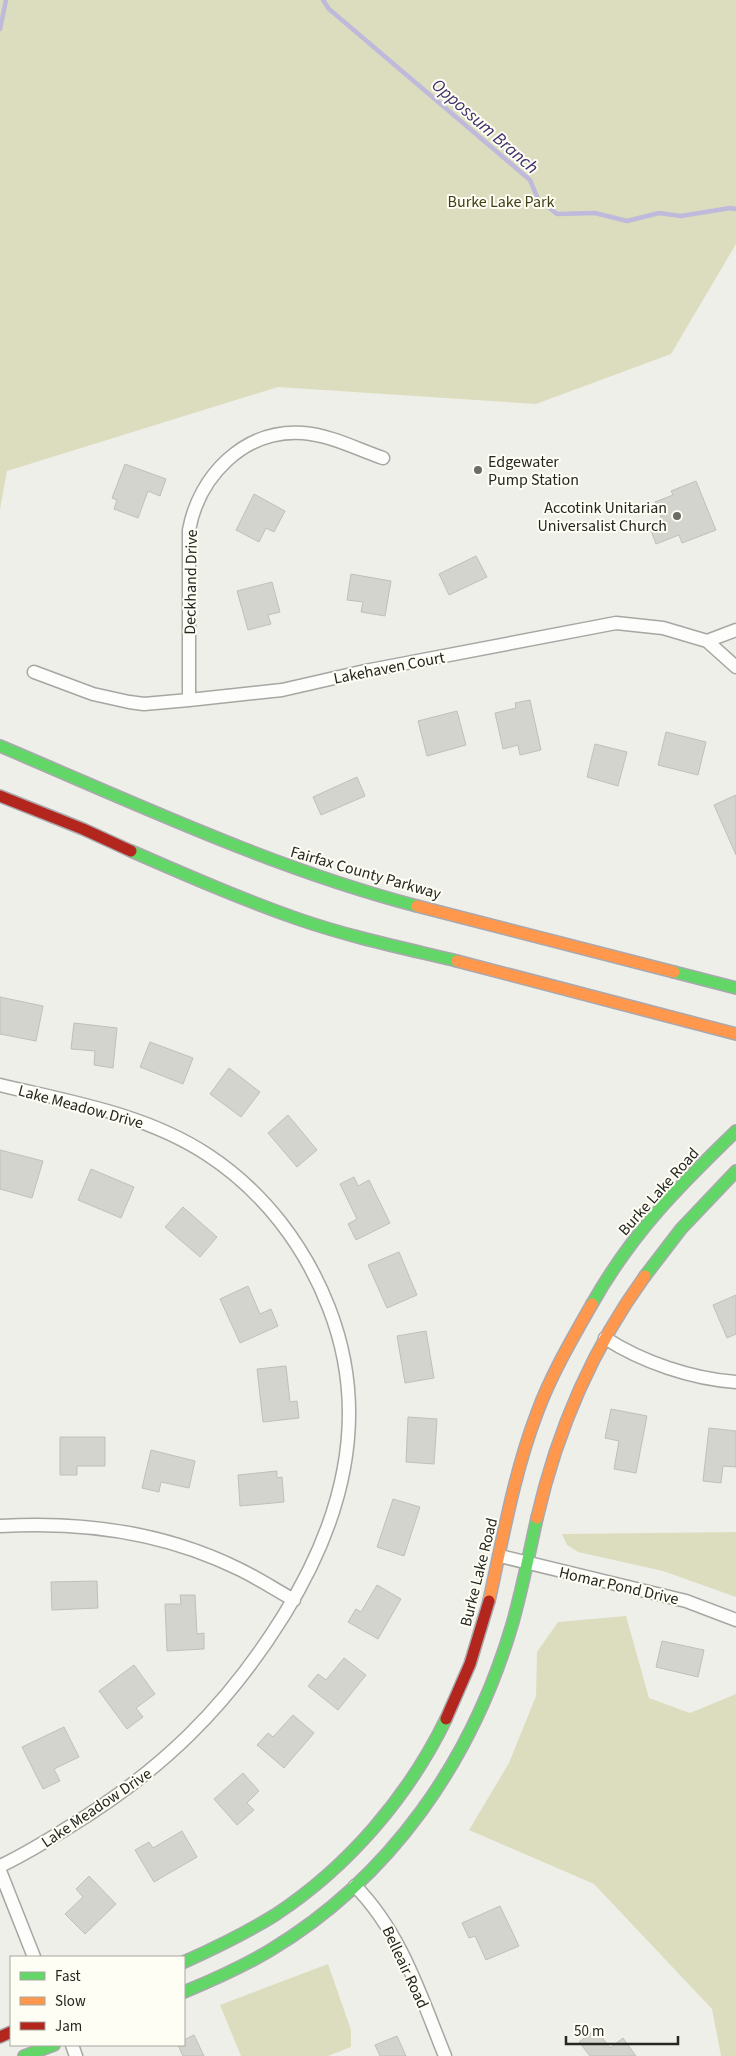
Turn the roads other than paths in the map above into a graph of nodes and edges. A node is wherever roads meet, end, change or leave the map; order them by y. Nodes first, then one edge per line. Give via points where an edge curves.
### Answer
1 (383, 458) dead end
2 (736, 630) edge
3 (707, 641) junction
4 (736, 667) edge
5 (34, 672) dead end
6 (189, 700) junction
7 (0, 746) edge
8 (0, 796) edge
9 (736, 988) edge
10 (623, 1006) junction
11 (736, 1034) edge
12 (715, 1041) dead end
13 (0, 1085) edge
14 (736, 1131) edge
15 (736, 1171) edge
16 (605, 1338) junction
17 (736, 1382) edge
18 (0, 1526) edge
19 (500, 1556) junction
20 (528, 1563) junction
21 (294, 1600) junction
22 (736, 1620) edge
23 (0, 1866) edge
24 (0, 1871) edge
25 (355, 1886) junction
26 (34, 1956) edge
27 (185, 1962) edge
28 (185, 1992) edge
29 (51, 2046) edge
30 (24, 2056) edge
31 (445, 2056) edge

1 - 6 street, Deckhand Drive via 320,436 286,434 265,438 247,447 213,475 200,494 189,530
2 - 3 street
3 - 4 street, Lakehaven Court
3 - 6 street, Lakehaven Court via 663,628 616,623 282,690
5 - 6 street, Lakehaven Court via 93,694 129,702
7 - 9 main road, Fairfax County Parkway via 235,847 302,872 368,893
8 - 10 main road via 298,920
10 - 11 main road
10 - 12 main road
13 - 21 street, Lake Meadow Drive via 118,1114 179,1138 236,1176 263,1201 298,1245 322,1291 340,1341 348,1395 349,1443 330,1524
14 - 19 main road, Burke Lake Road via 639,1232 597,1294 537,1413 519,1471
15 - 16 main road via 658,1255 618,1311
16 - 17 street via 655,1364
16 - 20 main road via 562,1429 546,1477
18 - 21 street via 59,1524 137,1534 204,1554
19 - 20 street, Homar Pond Drive
19 - 27 main road, Burke Lake Road via 470,1662 454,1705 411,1779 359,1844 304,1893 234,1939
20 - 22 street, Homar Pond Drive via 686,1601
20 - 25 main road via 496,1671 457,1758 388,1853
21 - 23 street, Lake Meadow Drive via 240,1680 181,1744 94,1812
24 - 26 street
25 - 28 main road via 270,1951
25 - 31 street, Belleair Road via 371,1902 404,1956
29 - 30 main road

